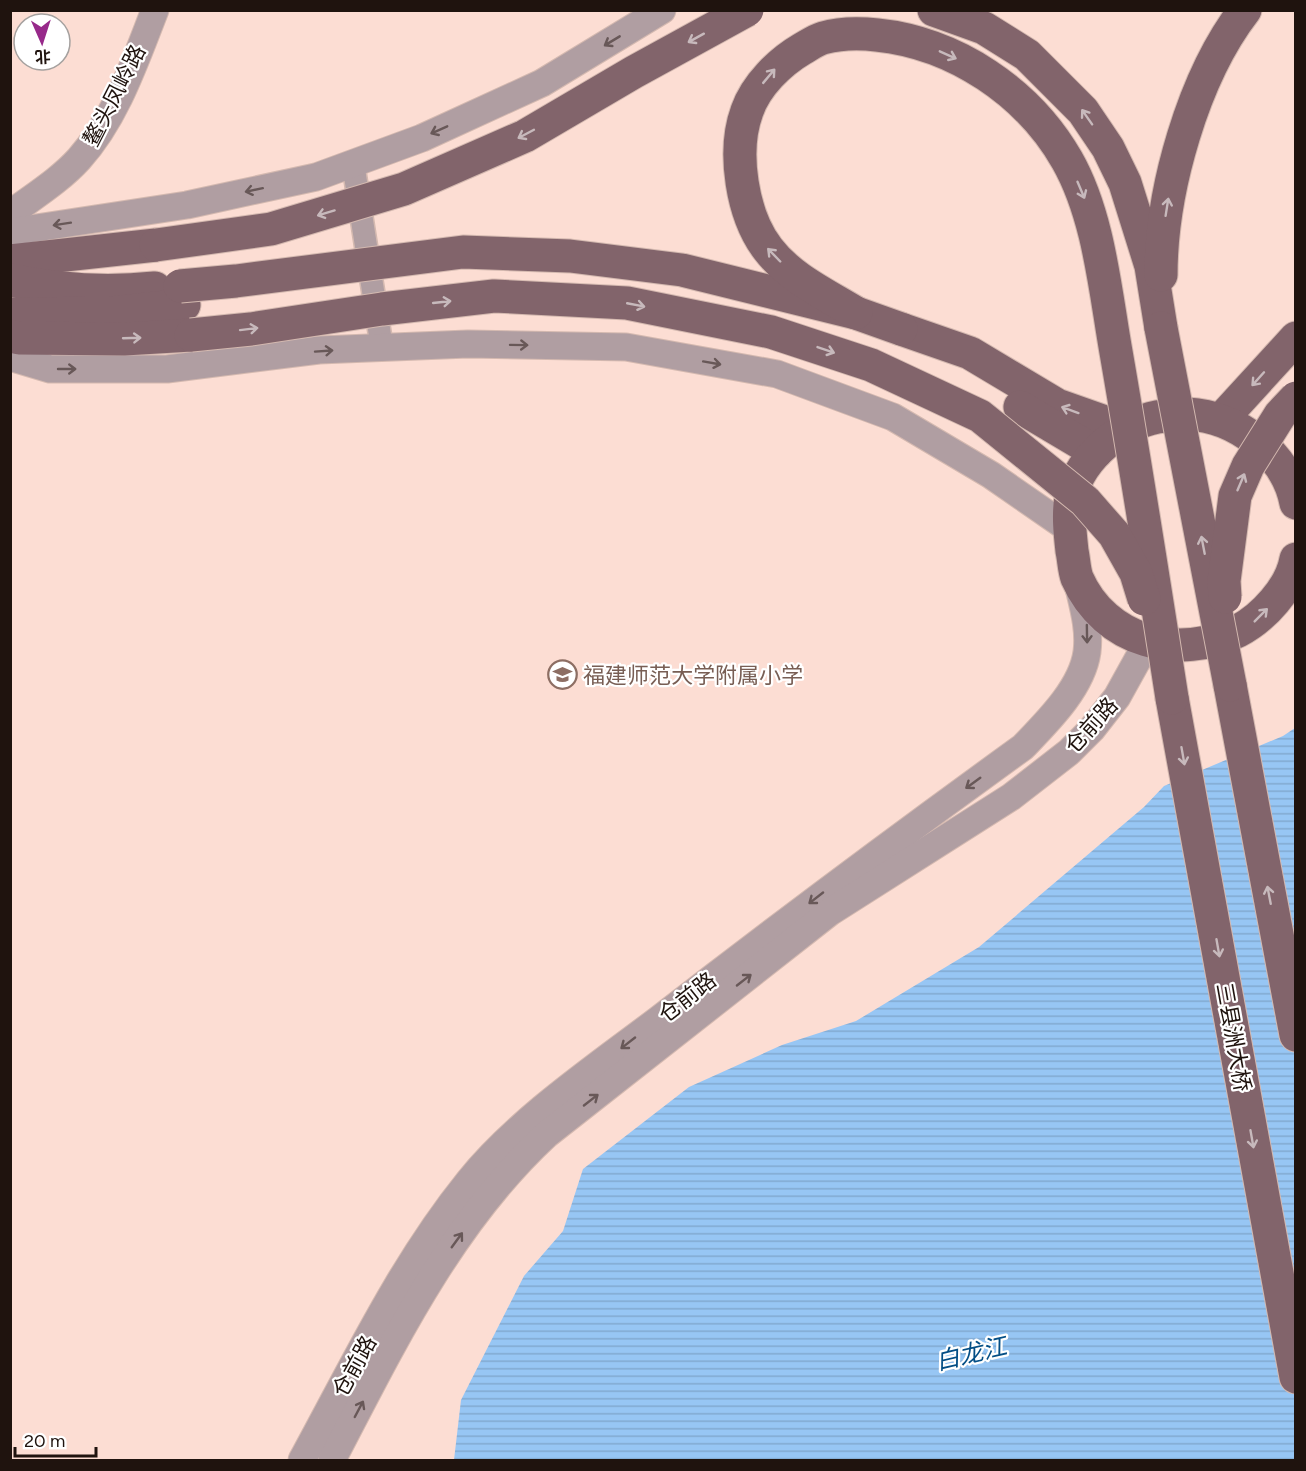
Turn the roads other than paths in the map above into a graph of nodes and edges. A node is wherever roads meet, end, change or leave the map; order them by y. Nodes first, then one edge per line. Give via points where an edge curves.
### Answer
1 (155, 10) edge
2 (662, 10) edge
3 (747, 10) edge
4 (934, 10) edge
5 (1245, 10) edge
6 (353, 163) junction
7 (10, 214) edge
8 (10, 231) edge
9 (10, 261) edge
10 (10, 280) edge
11 (185, 309) junction
12 (856, 313) junction
13 (10, 314) edge
14 (1161, 328) junction
15 (10, 336) edge
16 (898, 336) junction
17 (1296, 338) edge
18 (382, 348) junction
19 (10, 357) edge
20 (1296, 398) edge
21 (1221, 420) junction
22 (1125, 429) junction
23 (1096, 452) junction
24 (1295, 494) edge
25 (1069, 529) junction
26 (1296, 559) edge
27 (1076, 577) junction
28 (1148, 641) junction
29 (1230, 685) junction
30 (1172, 698) junction
31 (1296, 1035) edge
32 (1296, 1377) edge
33 (302, 1461) edge
34 (332, 1461) edge

1 - 7 street, 鳌头凤岭路 via 94,141 65,173
2 -> 6 street via 542,83 422,138
3 -> 9 main road, bridge via 525,136 404,189 271,229
14 -> 4 main road via 1150,266 1125,183 1083,111 1027,55 984,27
14 -> 5 main road via 1161,249 1181,146 1195,102 1231,29
6 -> 8 street via 316,177 187,205
6 - 18 street
10 - 11 main road via 125,291
11 - 12 main road, bridge via 236,281 475,252 570,256 682,270
11 - 13 main road
15 -> 11 main road via 124,339
11 - 16 main road via 442,274 549,273 647,282
11 -> 30 main road, bridge via 251,329 494,296 627,303 771,332 871,365 980,416 1085,501 1114,534 1136,573
12 - 16 main road, bridge
12 -> 30 main road, bridge via 795,277 767,249 748,211 741,179 747,110 768,75 790,56 822,38 855,33 926,45 977,69 1006,88 1041,122 1079,186 1095,238 1108,309
29 -> 14 main road, bridge
22 -> 16 main road via 1057,405 970,353
16 - 23 main road
17 -> 21 main road
19 -> 18 street via 50,369 167,369 319,351
18 -> 25 street via 626,347 777,374 893,417 991,475
29 -> 20 main road, bridge via 1224,580 1235,496 1248,466
21 - 22 main road via 1188,414 1155,417
21 - 24 main road via 1252,436 1278,462
22 - 23 main road
23 - 25 main road via 1071,496
25 - 27 main road
28 -> 26 main road via 1184,646 1220,640 1252,624 1278,598
27 - 28 main road via 1111,622
27 -> 33 street, 仓前路 via 1087,625 1087,653 1076,681 1045,725 1023,747 824,891 574,1084 497,1150 470,1179 412,1259
34 -> 28 street, 仓前路 via 444,1257 521,1158 830,912 1011,797 1069,752 1117,698
31 -> 29 main road
30 -> 32 main road, 三县洲大桥

